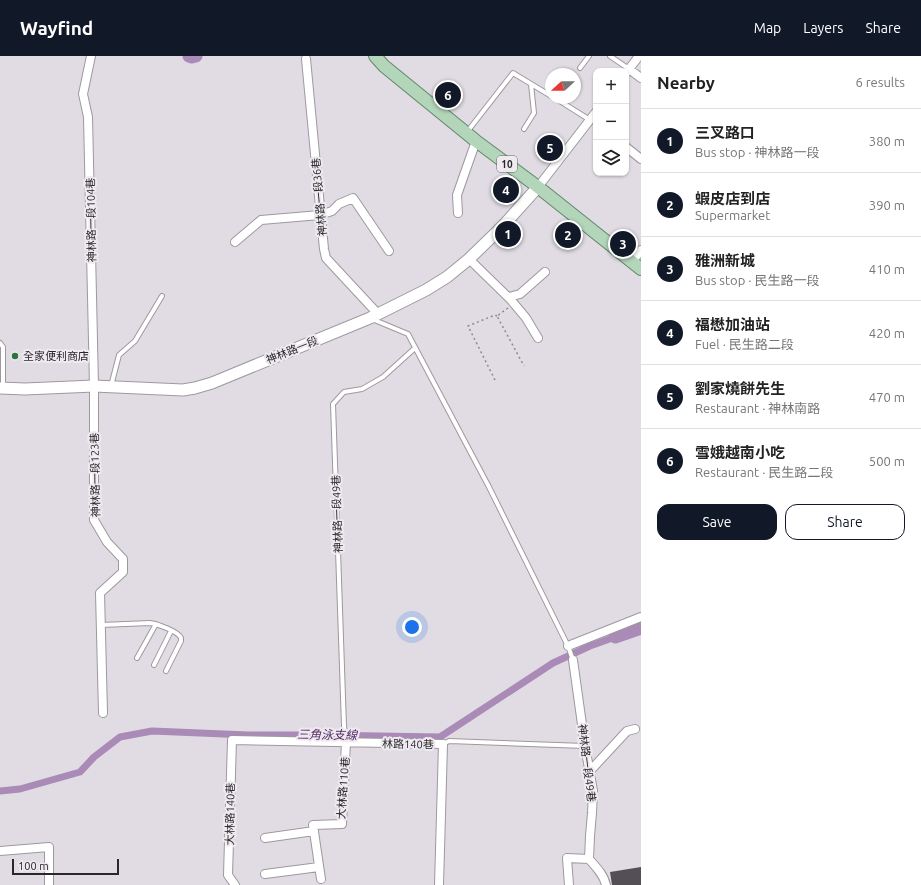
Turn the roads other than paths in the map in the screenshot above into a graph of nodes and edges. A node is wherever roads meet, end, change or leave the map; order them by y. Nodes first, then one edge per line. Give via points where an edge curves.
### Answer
1 (91, 56) edge
2 (376, 56) edge
3 (589, 56) edge
4 (610, 56) edge
5 (639, 56) edge
6 (306, 59) dead end
7 (580, 68) dead end
8 (624, 68) edge
9 (629, 68) edge
10 (629, 72) edge
11 (641, 78) edge
12 (531, 84) junction
13 (545, 92) edge
14 (564, 104) edge
15 (593, 122) edge
16 (524, 129) dead end
17 (467, 133) junction
18 (476, 141) junction
19 (629, 149) edge
20 (641, 159) edge
21 (538, 188) junction
22 (458, 213) dead end
23 (320, 215) junction
24 (235, 242) dead end
25 (641, 250) edge
26 (389, 251) dead end
27 (469, 259) junction
28 (636, 265) edge
29 (544, 272) dead end
30 (162, 296) dead end
31 (509, 297) junction
32 (374, 316) junction
33 (538, 338) dead end
34 (0, 343) edge
35 (415, 348) junction
36 (94, 386) junction
37 (111, 387) junction
38 (1, 388) edge
39 (641, 617) edge
40 (156, 624) junction
41 (100, 625) junction
42 (171, 631) junction
43 (568, 647) junction
44 (137, 658) dead end
45 (573, 660) joint
46 (154, 665) dead end
47 (166, 671) dead end
48 (103, 713) dead end
49 (638, 729) edge
50 (232, 740) joint
51 (346, 740) junction
52 (443, 744) junction
53 (585, 746) junction
54 (589, 772) junction
55 (314, 831) junction
56 (265, 838) dead end
57 (0, 852) edge
58 (589, 859) junction
59 (319, 866) junction
60 (266, 874) dead end
61 (321, 879) dead end
62 (49, 885) edge
63 (235, 885) edge
64 (439, 885) edge
65 (569, 885) edge
66 (606, 885) edge

1 - 36 street, 神林路一段104巷 via 83,94 88,117
2 - 17 main road, 10 via 384,66
3 - 7 lane
4 - 8 lane
5 - 9 street
6 - 23 street, 神林路一段36巷
10 - 11 street
12 - 13 lane
12 - 16 lane via 534,113
12 - 17 lane via 513,73
14 - 15 lane
15 - 21 street
17 - 18 main road, 10
18 - 21 main road, 10
18 - 22 street via 457,195
19 - 20 street
21 - 27 street, 神林路一段
21 - 28 main road, 10
23 - 24 street via 261,220
23 - 26 street via 353,198
23 - 32 street, 神林路一段36巷 via 326,258
25 - 28 street
27 - 31 street
27 - 32 street, 神林路一段 via 426,290
29 - 31 street via 520,294
30 - 37 lane via 135,341 119,355
31 - 33 street
32 - 35 lane via 408,334
32 - 37 street, 神林路一段 via 195,388 177,390
34 - 38 lane via 3,347
35 - 43 lane via 489,486
35 - 51 lane, 神林路一段49巷 via 383,377 362,389 344,392 333,404
36 - 37 street, 神林路一段
36 - 38 street, 神林路一段
36 - 41 street, 神林路一段123巷 via 94,520 107,542 123,559 123,572 100,593
39 - 43 street
40 - 41 lane
40 - 42 lane
40 - 44 lane
41 - 48 street, 神林路一段123巷
42 - 46 lane
42 - 47 lane via 178,634 181,641
43 - 45 lane
45 - 53 street, 神林路一段49巷
49 - 54 street via 627,731
50 - 51 street, 林路140巷
50 - 63 street, 大林路140巷 via 228,875
51 - 52 street, 林路140巷
51 - 55 street, 大林路110巷 via 342,824 313,824
52 - 53 lane via 448,741
52 - 64 street, 林路140巷
53 - 54 street, 神林路一段49巷
54 - 58 street, 神林路一段49巷 via 593,791
55 - 56 street, 大林路110巷
55 - 59 street
57 - 62 street via 49,847
58 - 65 street via 567,858
58 - 66 street via 605,879
59 - 60 street
59 - 61 street

